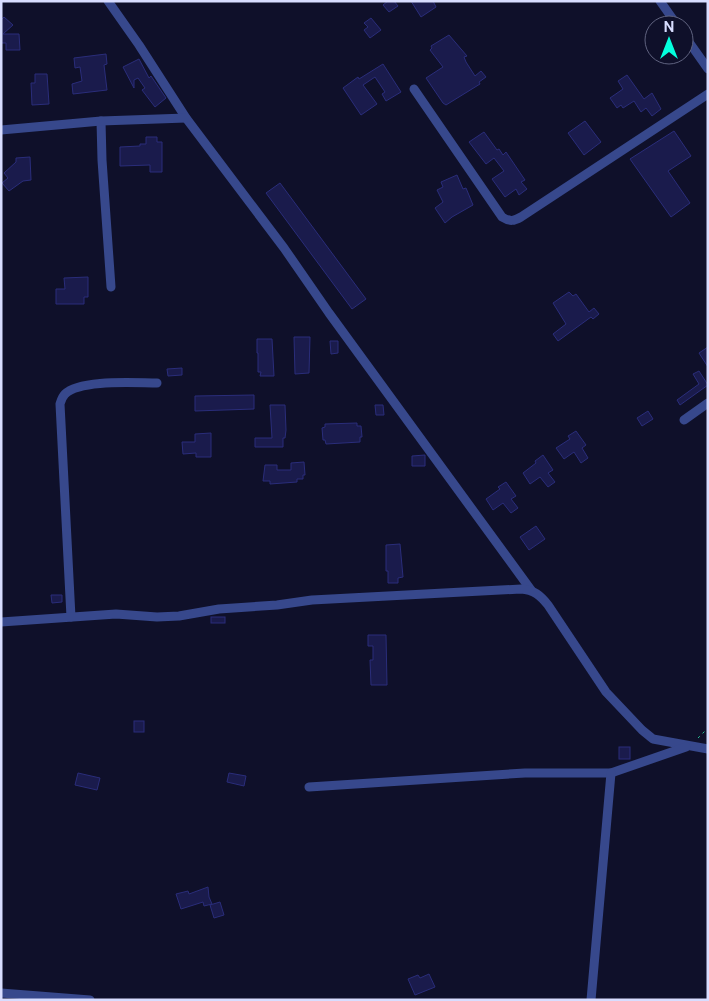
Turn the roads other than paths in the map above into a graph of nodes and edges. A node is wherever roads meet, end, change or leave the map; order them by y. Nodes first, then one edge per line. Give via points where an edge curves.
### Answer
1 (108, 1) edge
2 (660, 1) edge
3 (670, 15) edge
4 (694, 49) edge
5 (708, 69) edge
6 (414, 89) dead end
7 (708, 94) edge
8 (186, 118) junction
9 (101, 121) junction
10 (1, 130) edge
11 (111, 287) dead end
12 (157, 383) dead end
13 (708, 403) edge
14 (684, 420) dead end
15 (531, 590) junction
16 (71, 617) junction
17 (1, 622) edge
18 (689, 746) junction
19 (708, 749) edge
20 (611, 772) junction
21 (309, 787) dead end
22 (1, 993) edge
23 (90, 1000) edge
24 (591, 1000) edge

1 - 8 street
2 - 3 street
4 - 5 street
6 - 7 street via 497,210 507,220 513,221
8 - 9 street
8 - 15 street
9 - 10 street
9 - 11 street
12 - 16 street via 95,384 71,390 62,397
13 - 14 street
15 - 16 street via 312,600 178,616 116,614
15 - 18 street via 548,605 602,686 642,730 653,739
16 - 17 street
18 - 19 street
18 - 20 street
20 - 21 street via 525,772
20 - 24 street
22 - 23 street

